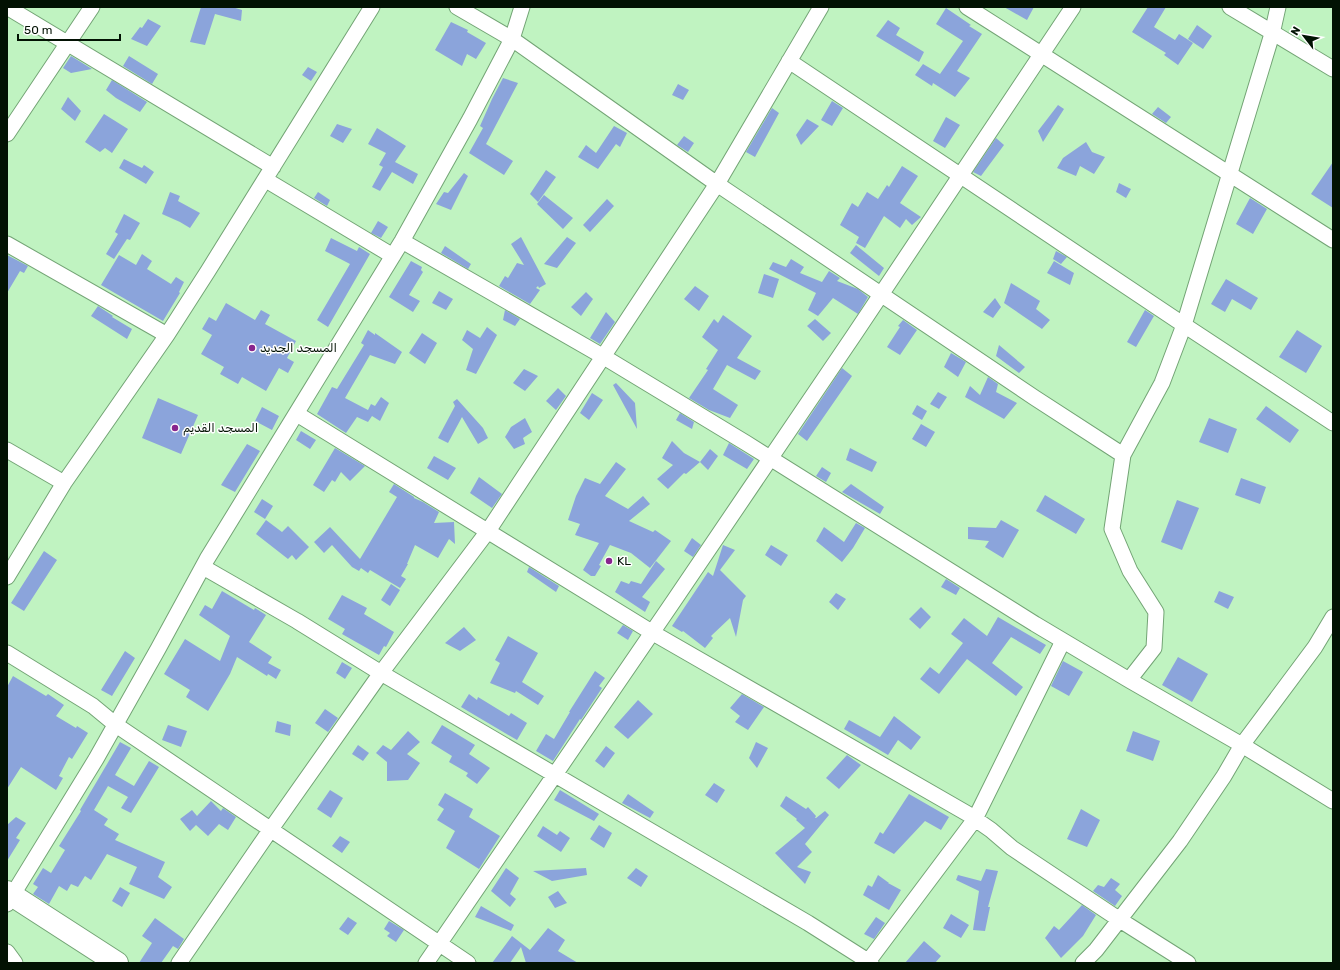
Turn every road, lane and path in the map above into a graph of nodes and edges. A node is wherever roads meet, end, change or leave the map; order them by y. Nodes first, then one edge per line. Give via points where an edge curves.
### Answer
1 (7, 7) edge
2 (92, 7) edge
3 (372, 7) edge
4 (457, 7) edge
5 (522, 7) edge
6 (821, 7) edge
7 (966, 7) edge
8 (1073, 7) edge
9 (1230, 7) edge
10 (1278, 7) edge
11 (1272, 34) junction
12 (512, 39) junction
13 (67, 43) junction
14 (1041, 54) junction
15 (789, 61) junction
16 (1333, 69) edge
17 (7, 134) edge
18 (270, 173) junction
19 (1229, 174) junction
20 (959, 175) junction
21 (717, 184) junction
22 (402, 240) junction
23 (1333, 240) edge
24 (7, 244) edge
25 (392, 256) junction
26 (882, 294) junction
27 (1184, 325) junction
28 (167, 334) junction
29 (604, 357) junction
30 (297, 414) junction
31 (1333, 423) edge
32 (7, 450) edge
33 (1123, 455) junction
34 (771, 458) junction
35 (64, 483) junction
36 (488, 531) junction
37 (203, 567) junction
38 (7, 577) edge
39 (1333, 617) edge
40 (653, 633) junction
41 (1064, 640) junction
42 (7, 653) edge
43 (381, 673) junction
44 (1129, 680) junction
45 (116, 725) junction
46 (1242, 745) junction
47 (555, 776) junction
48 (1333, 801) edge
49 (975, 819) junction
50 (271, 829) junction
51 (9, 897) edge
52 (1120, 920) junction
53 (440, 943) junction
54 (7, 952) edge
55 (869, 962) edge
56 (15, 963) edge
57 (117, 963) edge
58 (179, 963) edge
59 (426, 963) edge
60 (468, 963) edge
61 (1083, 963) edge
62 (1188, 963) edge

1 - 13 street
2 - 13 street
3 - 18 street
4 - 12 street
5 - 12 street
6 - 15 street
7 - 14 street
8 - 14 street
9 - 11 street
10 - 11 street
11 - 16 street
11 - 19 street
12 - 21 street
12 - 22 street
13 - 17 street
13 - 18 street
14 - 19 street
14 - 20 street
15 - 20 street
15 - 21 street
18 - 25 street
18 - 28 street
19 - 23 street
19 - 27 street
20 - 26 street
20 - 27 street
21 - 26 street
21 - 29 street
22 - 25 street
22 - 29 street
24 - 28 street
25 - 30 street
26 - 33 street
26 - 34 street
27 - 31 street
27 - 33 street via 1162,383
28 - 35 street
29 - 34 street
29 - 36 street
30 - 36 street
30 - 37 street
32 - 35 street
33 - 44 street via 1112,529 1130,571 1156,612 1154,648
34 - 40 street
34 - 41 street
35 - 38 street
36 - 40 street
36 - 43 street
37 - 43 street
37 - 45 street
39 - 46 street via 1315,647
40 - 47 street
40 - 49 street
41 - 44 street
41 - 49 street
42 - 45 street via 93,706
43 - 47 street
43 - 50 street
44 - 46 street
45 - 50 street
45 - 51 street
46 - 48 street
46 - 52 street via 1180,841
47 - 53 street
47 - 55 street via 808,923
49 - 52 street via 1012,848
49 - 55 street
50 - 53 street
50 - 58 street
51 - 57 main road
52 - 61 street
52 - 62 street
53 - 59 street
53 - 60 street
54 - 56 street

